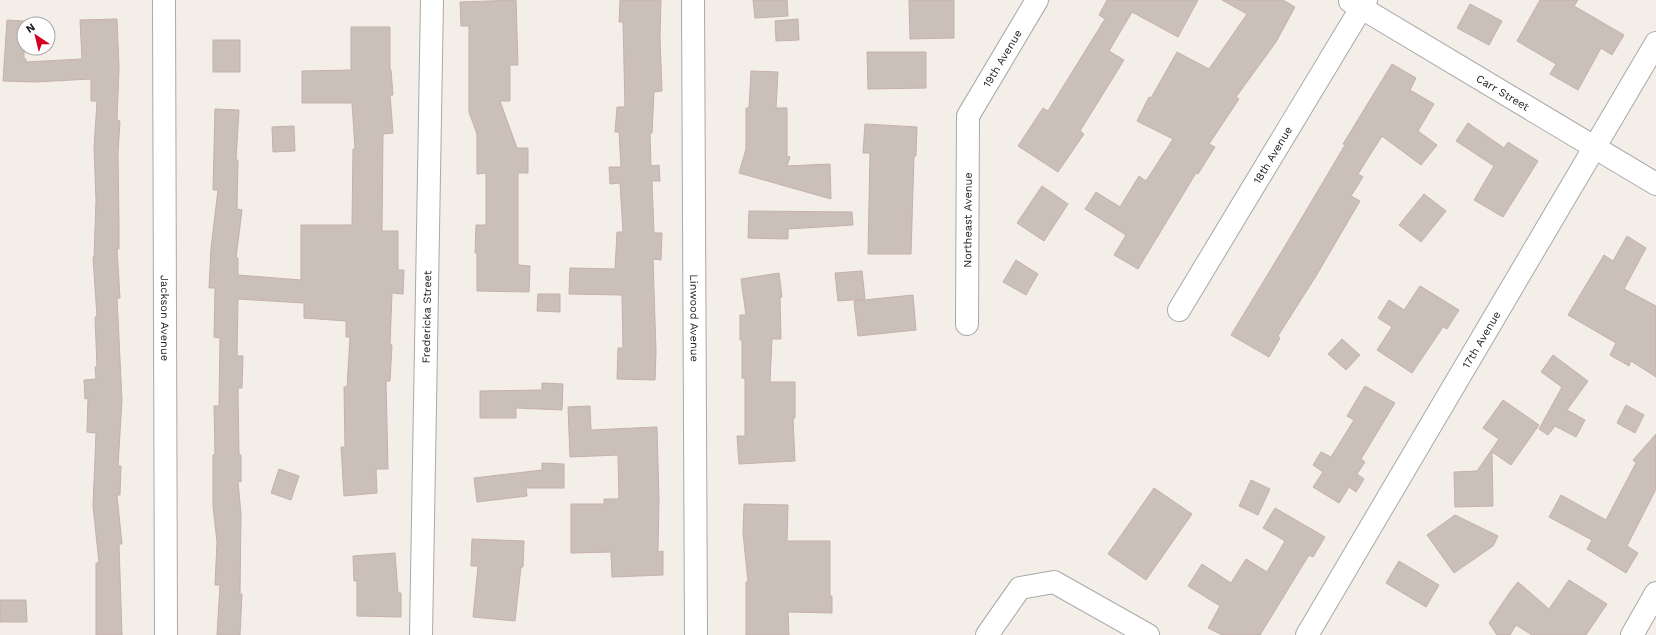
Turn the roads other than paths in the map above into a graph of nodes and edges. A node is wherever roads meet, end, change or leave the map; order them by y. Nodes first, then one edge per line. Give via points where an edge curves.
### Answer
1 (164, 0) edge
2 (432, 0) edge
3 (693, 0) edge
4 (1037, 0) edge
5 (1359, 3) edge
6 (1656, 44) edge
7 (968, 116) joint
8 (1594, 148) junction
9 (1656, 184) edge
10 (1179, 310) dead end
11 (967, 324) dead end
12 (1656, 594) edge
13 (166, 635) edge
14 (421, 635) edge
15 (696, 635) edge
16 (987, 635) edge
17 (1148, 635) edge
18 (1307, 635) edge
19 (1632, 635) edge

1 - 13 street, Jackson Avenue
2 - 14 street, Fredericka Street
3 - 15 street, Linwood Avenue
4 - 7 street, 19th Avenue
5 - 8 street, Carr Street
5 - 10 street, 18th Avenue
6 - 8 street, 17th Avenue
7 - 11 street, Northeast Avenue
8 - 9 street, Carr Street
8 - 18 street, 17th Avenue
12 - 19 street
16 - 17 street via 1020,588 1054,582

